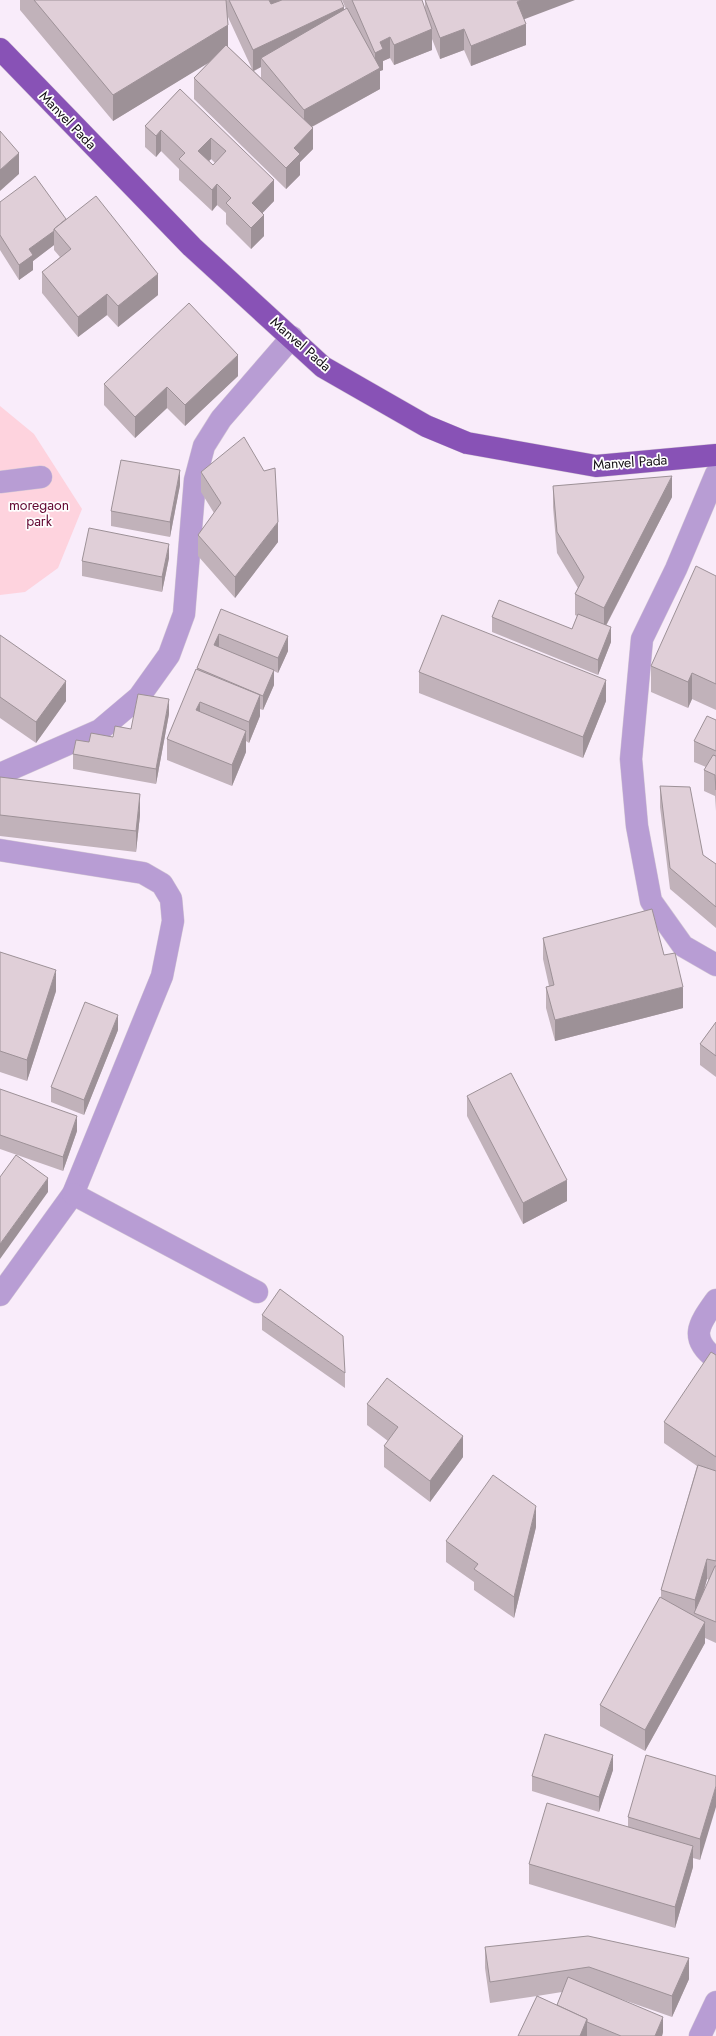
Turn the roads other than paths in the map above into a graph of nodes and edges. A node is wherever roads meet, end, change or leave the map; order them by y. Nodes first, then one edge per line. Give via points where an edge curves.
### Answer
1 (0, 49) edge
2 (292, 337) junction
3 (716, 455) edge
4 (716, 474) edge
5 (41, 477) dead end
6 (0, 482) edge
7 (0, 774) edge
8 (0, 850) edge
9 (716, 965) edge
10 (73, 1194) junction
11 (257, 1292) dead end
12 (0, 1295) edge
13 (716, 1300) edge
14 (716, 1359) edge
15 (716, 2002) edge
16 (700, 2036) edge

1 - 2 main road, Manvel Pada via 192,247
2 - 3 main road, Manvel Pada via 323,367 426,426 467,443 596,466
2 - 7 street via 221,419 204,446 195,480 184,614 169,655 139,697 100,730
4 - 9 street via 676,569 642,639 631,759 637,826 651,901 683,946
5 - 6 street
8 - 10 street via 143,873 162,884 171,899 173,921 162,976
10 - 11 street
10 - 12 street
13 - 14 street via 705,1315 698,1334 702,1347
15 - 16 street

